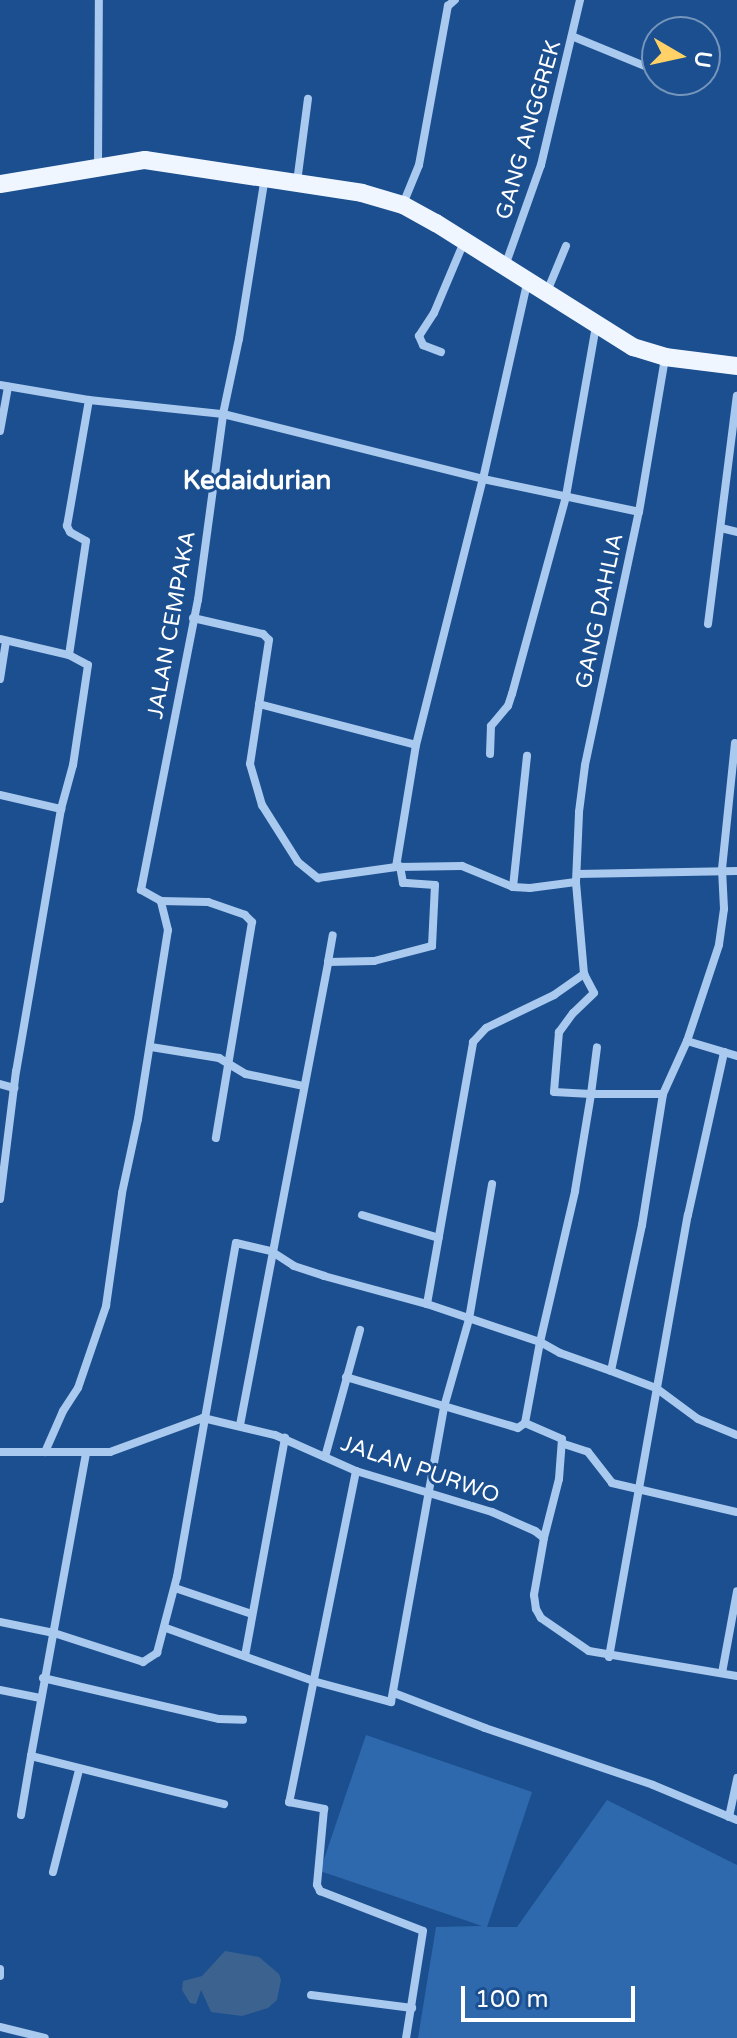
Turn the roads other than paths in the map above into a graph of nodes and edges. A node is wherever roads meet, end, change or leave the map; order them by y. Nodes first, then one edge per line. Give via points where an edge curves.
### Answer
1 (99, 0) edge
2 (455, 0) edge
3 (580, 0) edge
4 (574, 37) junction
5 (641, 64) edge
6 (308, 99) dead end
7 (98, 167) junction
8 (265, 176) junction
9 (297, 183) junction
10 (0, 184) edge
11 (403, 205) junction
12 (465, 241) junction
13 (566, 246) dead end
14 (505, 267) junction
15 (528, 282) junction
16 (546, 294) junction
17 (596, 326) junction
18 (441, 352) dead end
19 (665, 357) junction
20 (737, 366) edge
21 (4, 386) edge
22 (737, 396) edge
23 (89, 400) junction
24 (223, 414) junction
25 (0, 431) edge
26 (483, 479) junction
27 (566, 496) junction
28 (639, 512) junction
29 (721, 528) junction
30 (737, 532) edge
31 (193, 618) junction
32 (708, 624) dead end
33 (3, 640) edge
34 (69, 655) junction
35 (0, 679) edge
36 (259, 704) junction
37 (735, 743) dead end
38 (416, 745) junction
39 (490, 754) dead end
40 (527, 756) dead end
41 (0, 795) edge
42 (61, 809) junction
43 (398, 867) junction
44 (722, 869) junction
45 (737, 871) edge
46 (577, 878) junction
47 (513, 887) junction
48 (161, 901) junction
49 (333, 935) dead end
50 (328, 962) junction
51 (584, 974) junction
52 (687, 1041) junction
53 (151, 1047) junction
54 (597, 1047) dead end
55 (724, 1052) junction
56 (737, 1056) edge
57 (226, 1063) junction
58 (0, 1084) edge
59 (303, 1086) junction
60 (14, 1088) junction
61 (591, 1094) junction
62 (663, 1094) junction
63 (216, 1138) dead end
64 (492, 1184) dead end
65 (0, 1199) edge
66 (362, 1215) dead end
67 (439, 1238) junction
68 (271, 1251) junction
69 (427, 1304) junction
70 (469, 1319) junction
71 (360, 1330) dead end
72 (540, 1342) junction
73 (611, 1371) junction
74 (346, 1377) junction
75 (656, 1388) junction
76 (444, 1407) junction
77 (203, 1418) junction
78 (525, 1423) junction
79 (240, 1425) junction
80 (737, 1435) edge
81 (285, 1438) junction
82 (564, 1444) junction
83 (0, 1452) edge
84 (45, 1452) junction
85 (86, 1453) junction
86 (325, 1457) junction
87 (356, 1471) junction
88 (428, 1491) junction
89 (641, 1491) junction
90 (737, 1512) edge
91 (544, 1538) junction
92 (175, 1588) junction
93 (737, 1591) edge
94 (252, 1614) junction
95 (0, 1622) edge
96 (166, 1628) junction
97 (54, 1633) junction
98 (245, 1656) junction
99 (609, 1657) junction
100 (722, 1673) junction
101 (737, 1676) edge
102 (43, 1678) junction
103 (313, 1681) junction
104 (0, 1690) edge
105 (393, 1697) junction
106 (40, 1698) junction
107 (243, 1720) dead end
108 (31, 1756) junction
109 (79, 1770) junction
110 (737, 1778) edge
111 (224, 1804) dead end
112 (21, 1815) dead end
113 (733, 1818) edge
114 (53, 1872) dead end
115 (0, 1969) edge
116 (0, 1976) edge
117 (311, 1995) dead end
118 (412, 2008) junction
119 (0, 2027) edge
120 (45, 2038) edge
121 (406, 2038) edge

1 - 7 street
2 - 11 street via 448,6 419,165
3 - 4 street, GANG ANGGREK
4 - 5 street
4 - 14 street, GANG ANGGREK via 541,165
6 - 9 street
7 - 8 main road via 145,160
7 - 10 main road
8 - 9 main road
8 - 24 street, JALAN CEMPAKA
9 - 11 main road
11 - 12 main road
12 - 14 main road
12 - 18 street via 419,336 423,345
13 - 16 street
14 - 15 main road
15 - 16 main road
15 - 26 street
16 - 17 main road
17 - 19 main road
17 - 27 street
19 - 20 main road
19 - 28 street, GANG DAHLIA
21 - 23 street
21 - 25 street
22 - 29 street
23 - 24 street
23 - 34 street via 67,526 86,542
24 - 26 street
24 - 31 street, JALAN CEMPAKA
26 - 27 street
26 - 38 street
27 - 28 street
27 - 39 street via 512,694 491,726
28 - 46 street, GANG DAHLIA via 585,765
29 - 30 street
29 - 32 street
31 - 36 street via 268,637
31 - 48 street, JALAN CEMPAKA via 141,890
33 - 34 street
33 - 35 street
34 - 42 street via 84,661 88,674
36 - 38 street
36 - 43 street via 250,757 254,785 309,875
37 - 44 street
38 - 43 street
40 - 47 street
41 - 42 street
42 - 60 street
43 - 47 street via 462,866
43 - 50 street via 403,883 435,885 431,947 374,961
44 - 45 street
44 - 46 street
44 - 52 street via 719,945
46 - 47 street via 551,887
46 - 51 street, GANG DAHLIA
48 - 53 street via 168,930
48 - 57 street via 208,902 252,922
49 - 50 street
50 - 59 street
51 - 61 street, GANG DAHLIA via 594,994 559,1032 552,1088 558,1094
51 - 67 street via 486,1028 473,1042
52 - 55 street
52 - 62 street
53 - 57 street
53 - 84 street via 103,1317 78,1388
54 - 61 street
55 - 56 street
55 - 75 street
57 - 59 street via 246,1074
57 - 63 street
58 - 60 street
59 - 68 street
60 - 65 street
61 - 62 street
61 - 72 street
62 - 73 street
64 - 70 street
66 - 67 street
67 - 69 street
68 - 69 street via 294,1266
68 - 77 street via 234,1245
68 - 79 street
69 - 70 street
70 - 72 street
70 - 76 street
71 - 74 street
72 - 73 street
72 - 78 street
73 - 75 street
74 - 76 street
74 - 86 street
75 - 80 street via 698,1419
75 - 89 street
76 - 78 street via 518,1428
76 - 88 street
77 - 79 street, JALAN PURWO
77 - 85 street via 133,1446
77 - 92 street
78 - 82 street via 555,1434
79 - 81 street, JALAN PURWO
81 - 86 street, JALAN PURWO
81 - 94 street
82 - 89 street via 588,1452 612,1483
82 - 91 street
83 - 84 street
84 - 85 street
85 - 97 street
86 - 87 street, JALAN PURWO
87 - 88 street, JALAN PURWO
87 - 103 street
88 - 91 street, JALAN PURWO via 492,1512
88 - 105 street
89 - 90 street
89 - 99 street
91 - 99 street via 536,1609 589,1651
92 - 94 street
92 - 96 street
93 - 100 street
94 - 98 street
95 - 97 street
96 - 97 street via 157,1653 143,1662
96 - 98 street
97 - 102 street
98 - 103 street
99 - 100 street
100 - 101 street
102 - 106 street
102 - 107 street
103 - 105 street
103 - 118 street via 289,1802 324,1809 320,1891 421,1929
104 - 106 street
105 - 113 street via 653,1785
106 - 108 street
108 - 109 street
108 - 112 street
109 - 111 street
109 - 114 street
110 - 113 street
115 - 116 street
117 - 118 street
118 - 121 street
119 - 120 street

